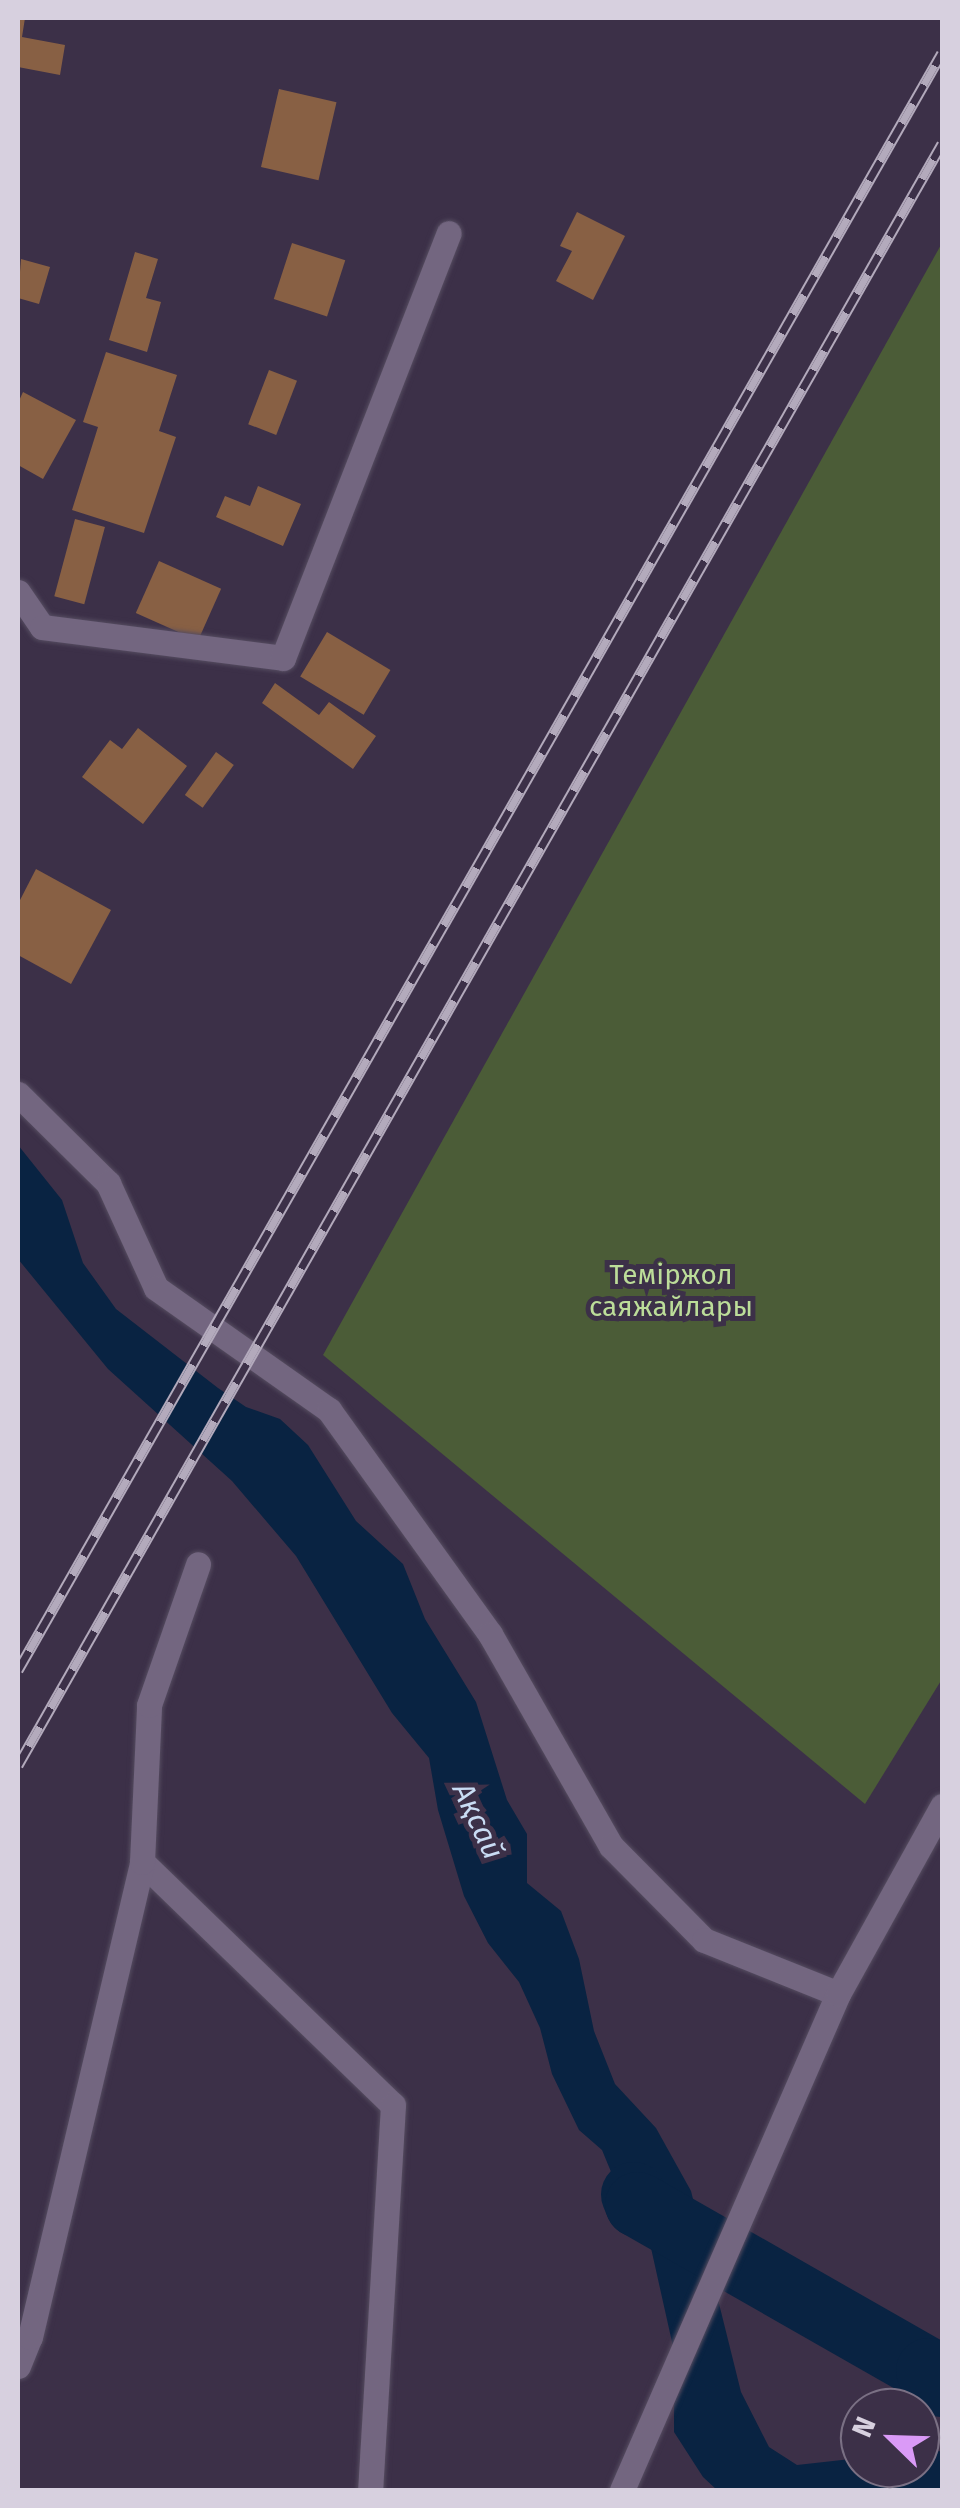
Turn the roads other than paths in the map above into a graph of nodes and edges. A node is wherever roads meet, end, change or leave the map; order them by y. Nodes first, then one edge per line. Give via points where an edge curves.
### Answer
1 (449, 233) dead end
2 (18, 592) edge
3 (18, 1094) edge
4 (198, 1564) dead end
5 (942, 1806) edge
6 (142, 1862) junction
7 (838, 1994) junction
8 (18, 2366) edge
9 (370, 2490) edge
10 (622, 2490) edge

1 - 2 street via 283,658 42,626
3 - 7 street via 108,1183 156,1288 329,1410 490,1634 612,1846 704,1940
4 - 6 street via 149,1704
5 - 7 street
6 - 8 street
6 - 9 street via 393,2104
7 - 10 street

